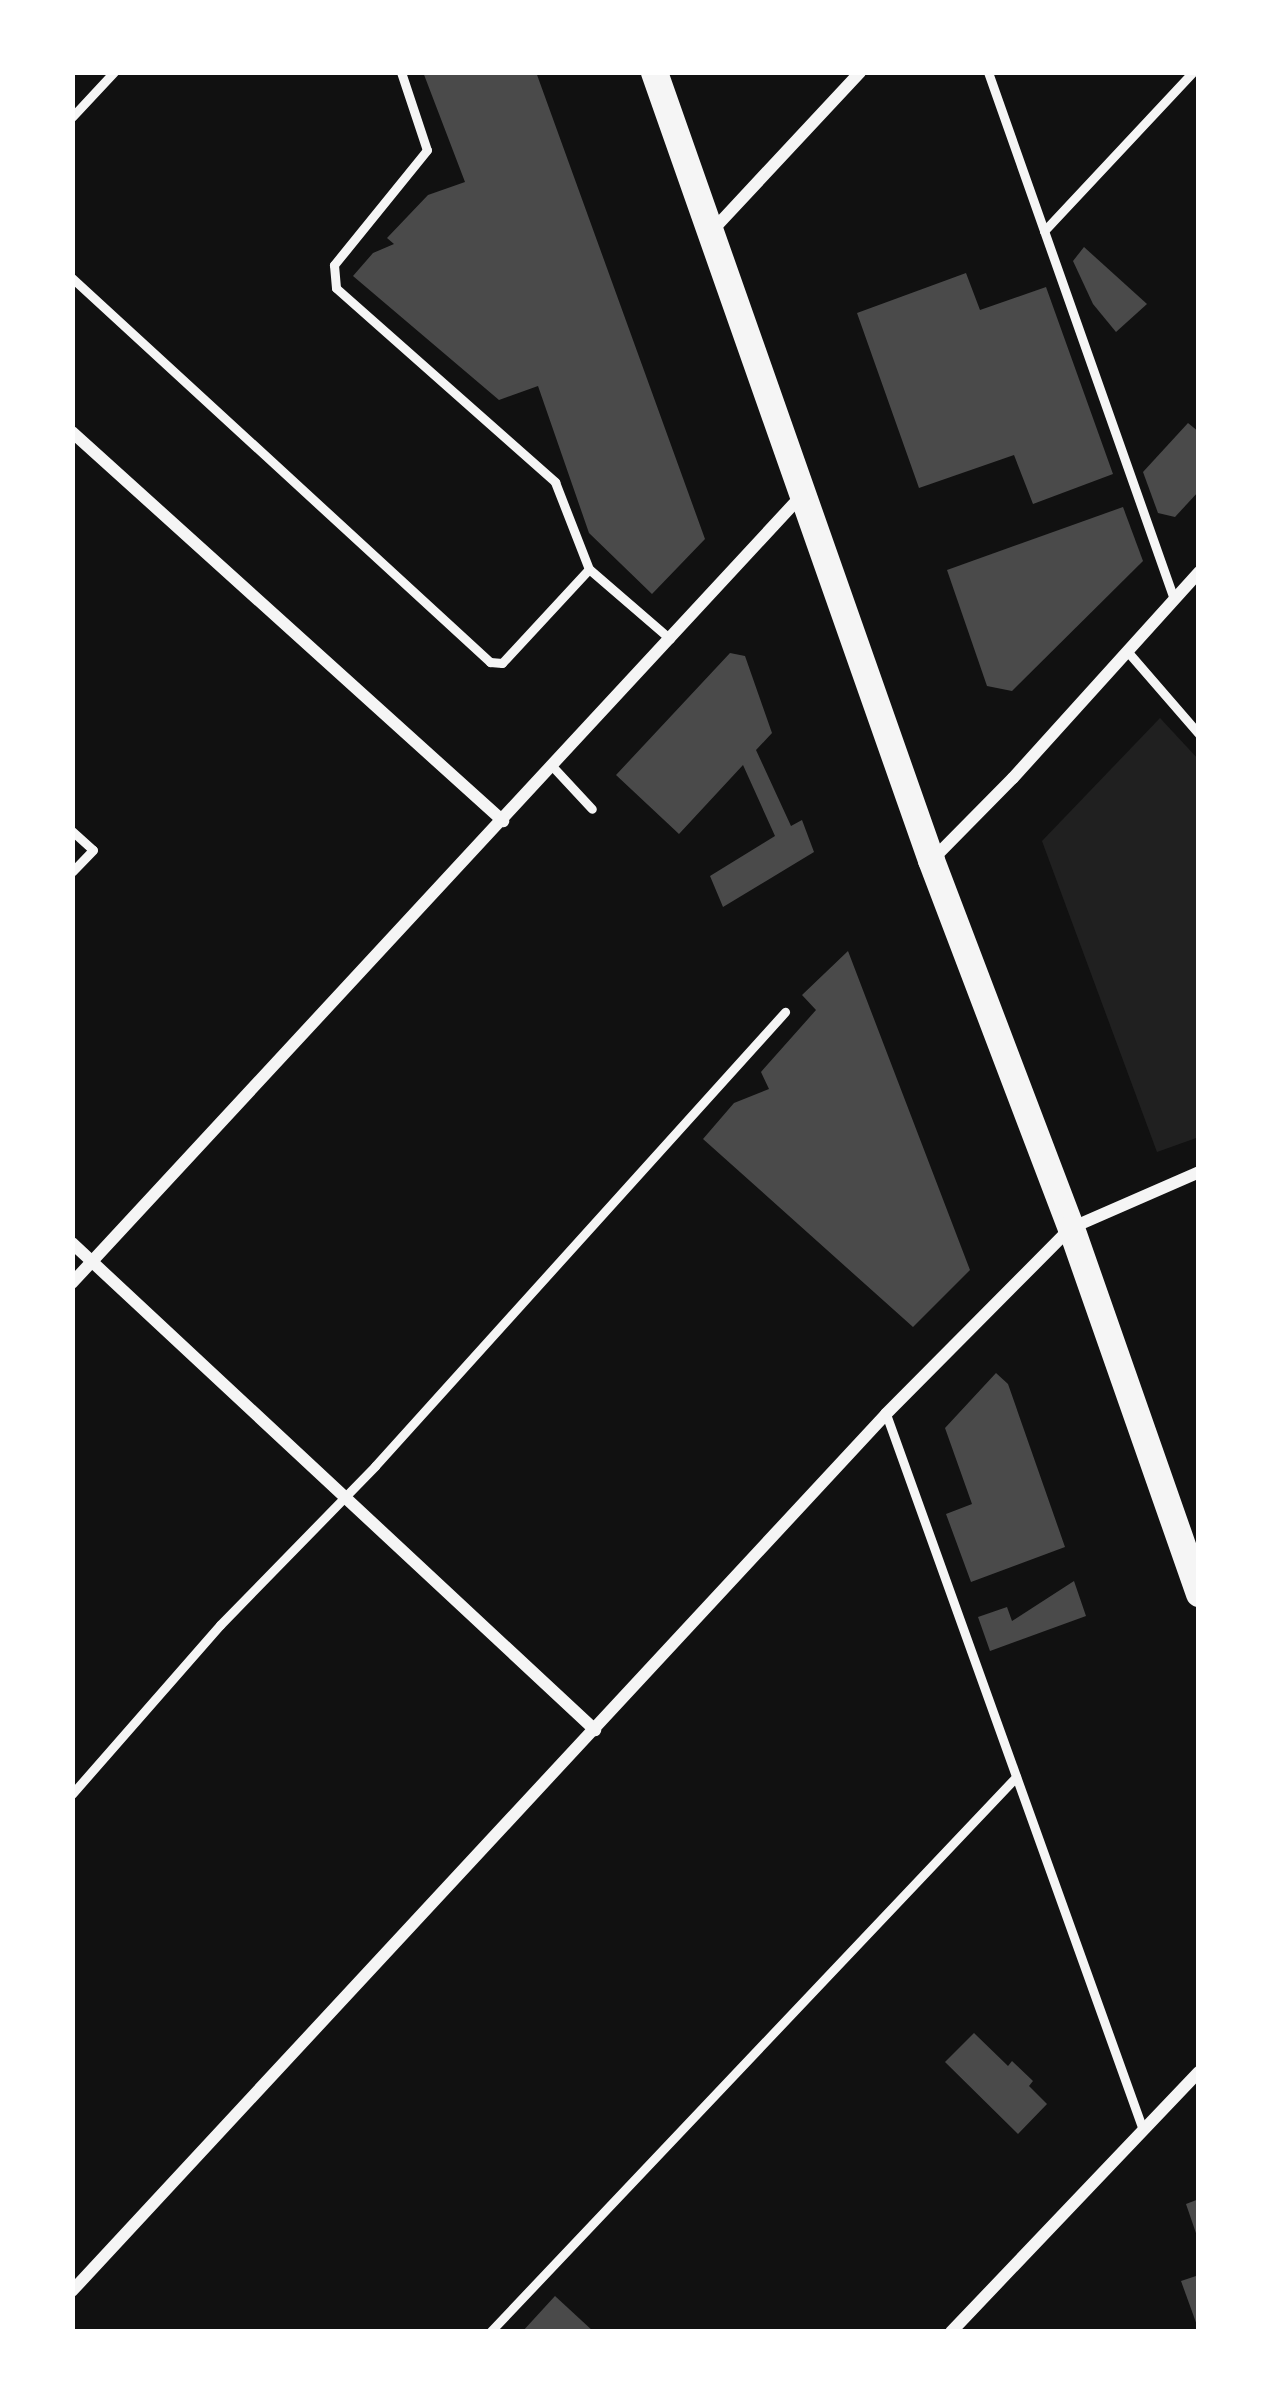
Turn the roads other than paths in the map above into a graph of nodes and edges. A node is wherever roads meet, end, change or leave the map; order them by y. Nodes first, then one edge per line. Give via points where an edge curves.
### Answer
1 (114, 72) edge
2 (401, 72) edge
3 (654, 72) edge
4 (860, 72) edge
5 (988, 72) edge
6 (1193, 72) edge
7 (72, 117) edge
8 (1044, 231) junction
9 (710, 233) junction
10 (72, 278) edge
11 (72, 432) edge
12 (802, 495) junction
13 (589, 569) junction
14 (1199, 572) edge
15 (1174, 599) junction
16 (670, 639) junction
17 (1127, 651) junction
18 (1199, 734) edge
19 (553, 766) junction
20 (592, 809) dead end
21 (503, 821) junction
22 (72, 831) edge
23 (931, 860) junction
24 (72, 872) edge
25 (785, 1012) dead end
26 (1199, 1172) edge
27 (1071, 1228) junction
28 (72, 1243) edge
29 (92, 1261) junction
30 (72, 1283) edge
31 (886, 1414) junction
32 (345, 1496) junction
33 (1199, 1593) edge
34 (595, 1730) junction
35 (1016, 1777) junction
36 (72, 1794) edge
37 (1199, 2072) edge
38 (1143, 2130) junction
39 (72, 2291) edge
40 (490, 2332) edge
41 (951, 2332) edge

1 - 7 lane
2 - 13 lane via 427,150 334,265 336,288 555,482
3 - 9 main road
4 - 9 street
5 - 8 lane
6 - 8 lane
8 - 15 lane
9 - 12 main road
10 - 13 lane via 490,662 502,663
11 - 21 street
12 - 16 street
12 - 23 main road
13 - 16 lane
14 - 15 street
15 - 17 street
16 - 19 street
17 - 18 lane
17 - 23 street
19 - 20 lane
19 - 21 street
21 - 29 street
22 - 24 lane via 92,850
23 - 27 main road
25 - 32 lane
26 - 27 street
27 - 31 street
27 - 33 main road
28 - 29 street
29 - 30 street
29 - 32 street
31 - 34 street
31 - 35 lane
32 - 34 street
32 - 36 lane
34 - 39 street
35 - 38 lane
35 - 40 lane
37 - 38 street
38 - 41 street

